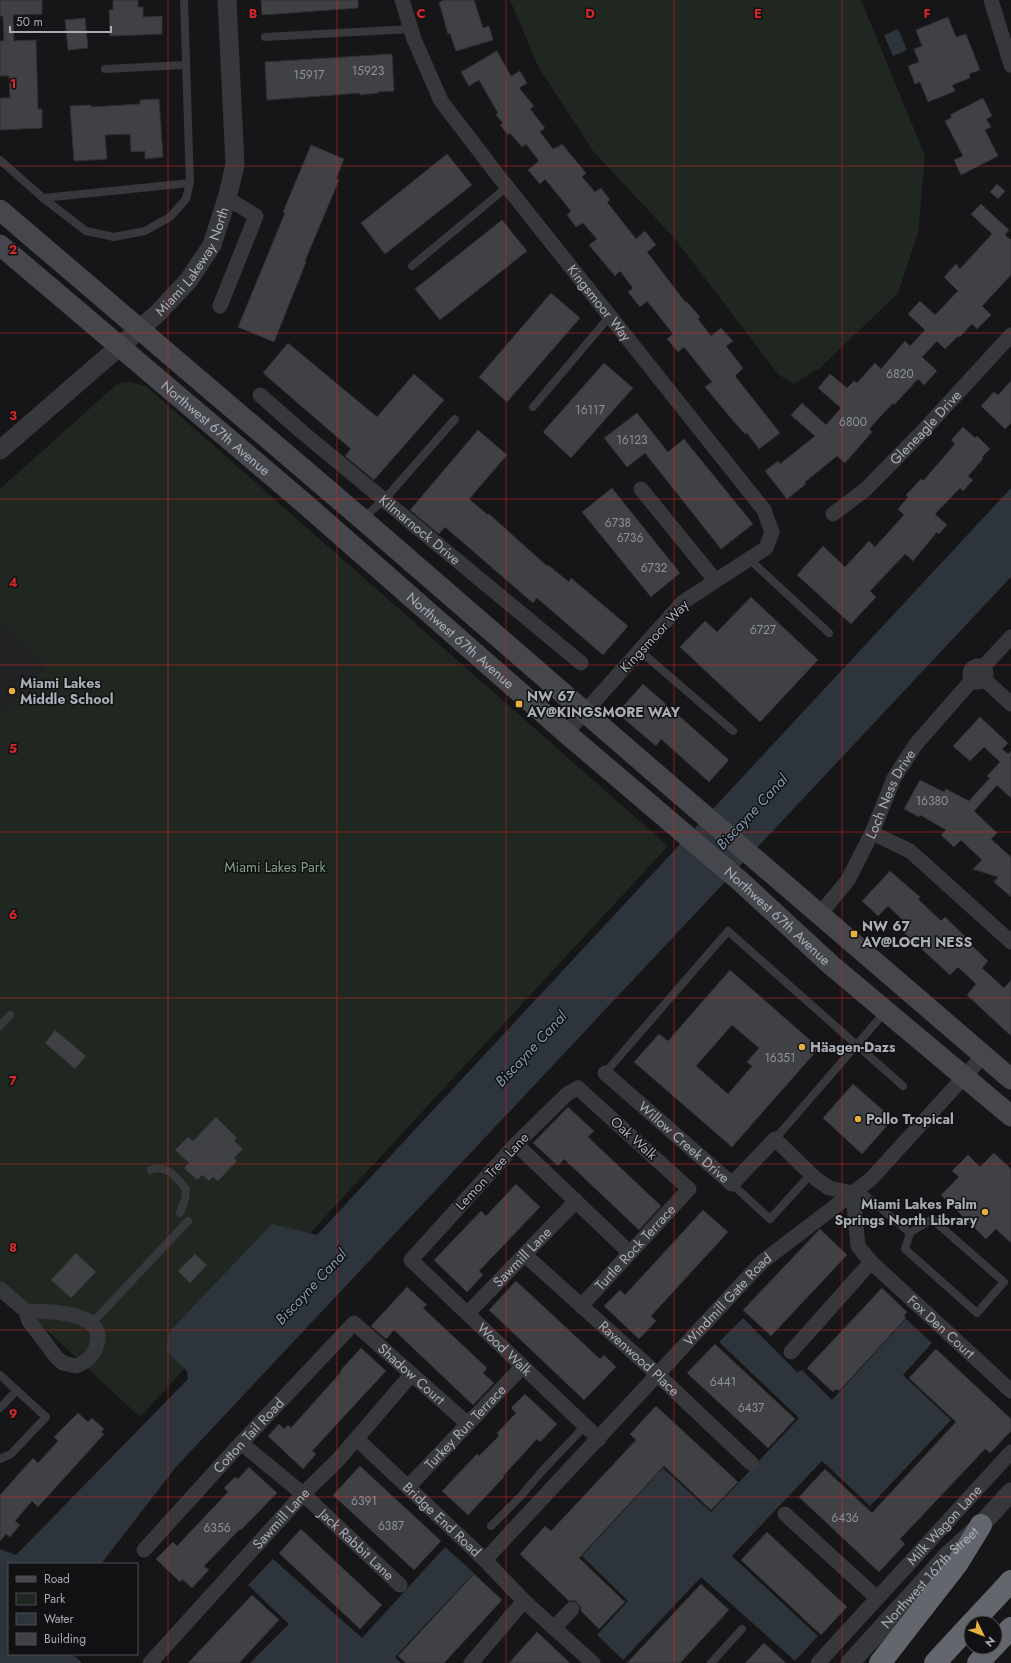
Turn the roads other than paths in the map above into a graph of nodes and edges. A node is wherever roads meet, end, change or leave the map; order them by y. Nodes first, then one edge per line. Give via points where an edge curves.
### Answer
1 (184, 0) edge
2 (227, 0) edge
3 (402, 0) edge
4 (991, 0) edge
5 (411, 29) junction
6 (265, 37) dead end
7 (186, 65) junction
8 (1011, 65) edge
9 (105, 69) dead end
10 (0, 160) edge
11 (190, 183) junction
12 (507, 188) junction
13 (43, 198) junction
14 (227, 198) junction
15 (0, 210) edge
16 (0, 245) edge
17 (412, 266) dead end
18 (220, 306) dead end
19 (610, 316) junction
20 (138, 329) junction
21 (1011, 335) edge
22 (119, 346) junction
23 (260, 395) dead end
24 (533, 407) dead end
25 (455, 420) dead end
26 (0, 450) edge
27 (641, 488) dead end
28 (384, 500) junction
29 (833, 514) dead end
30 (362, 519) junction
31 (345, 539) junction
32 (749, 558) junction
33 (715, 580) junction
34 (829, 633) dead end
35 (1011, 637) edge
36 (639, 650) junction
37 (581, 663) dead end
38 (980, 676) junction
39 (1011, 704) edge
40 (585, 712) junction
41 (733, 731) dead end
42 (566, 733) junction
43 (872, 833) junction
44 (769, 908) junction
45 (820, 914) junction
46 (1011, 942) edge
47 (831, 965) junction
48 (886, 1011) junction
49 (10, 1015) dead end
50 (0, 1026) edge
51 (857, 1045) junction
52 (984, 1055) junction
53 (605, 1073) joint
54 (963, 1077) junction
55 (1011, 1079) edge
56 (903, 1086) dead end
57 (578, 1088) joint
58 (1011, 1116) edge
59 (775, 1138) junction
60 (516, 1144) junction
61 (151, 1170) dead end
62 (811, 1174) junction
63 (732, 1184) junction
64 (689, 1189) joint
65 (855, 1191) junction
66 (576, 1201) junction
67 (180, 1213) dead end
68 (188, 1221) dead end
69 (910, 1233) junction
70 (630, 1253) junction
71 (525, 1255) junction
72 (411, 1260) joint
73 (871, 1262) junction
74 (0, 1290) edge
75 (581, 1306) junction
76 (26, 1311) junction
77 (468, 1313) junction
78 (92, 1323) junction
79 (354, 1323) joint
80 (791, 1352) dead end
81 (522, 1367) junction
82 (657, 1374) junction
83 (0, 1375) edge
84 (411, 1375) junction
85 (17, 1390) junction
86 (1011, 1391) edge
87 (0, 1408) edge
88 (468, 1424) junction
89 (585, 1426) junction
90 (357, 1439) junction
91 (599, 1439) junction
92 (241, 1443) junction
93 (1011, 1452) edge
94 (0, 1459) edge
95 (751, 1463) dead end
96 (408, 1487) junction
97 (1011, 1492) edge
98 (303, 1494) junction
99 (785, 1514) dead end
100 (981, 1525) junction
101 (491, 1526) dead end
102 (144, 1550) dead end
103 (485, 1560) junction
104 (1011, 1581) edge
105 (400, 1585) dead end
106 (877, 1598) junction
107 (524, 1601) junction
108 (572, 1609) dead end
109 (980, 1615) edge
110 (554, 1628) junction
111 (1011, 1628) edge
112 (742, 1629) dead end
113 (963, 1633) edge
114 (1003, 1636) edge
115 (986, 1655) edge
116 (150, 1663) edge
117 (471, 1663) edge
118 (593, 1663) edge
119 (711, 1663) edge
120 (818, 1663) edge
121 (850, 1663) edge
122 (880, 1663) edge
123 (935, 1663) edge
124 (978, 1663) edge

1 - 7 lane
2 - 14 street, Miami Lakeway North via 235,166
3 - 5 street, Kingsmoor Way
4 - 8 street
5 - 6 lane
5 - 12 street, Kingsmoor Way via 441,101
7 - 9 lane
7 - 11 lane
10 - 13 lane
11 - 13 lane
11 - 13 lane via 186,199 170,217 145,231 114,237 86,231
12 - 17 lane
12 - 19 street, Kingsmoor Way
14 - 18 street via 256,216
14 - 20 street, Miami Lakeway North via 212,245 188,281 157,314
15 - 20 main road, Northwest 67th Avenue
16 - 22 main road, Northwest 67th Avenue
19 - 24 lane
19 - 32 street, Kingsmoor Way via 764,510 772,532 766,548
20 - 22 street, Miami Lakeway North
20 - 30 main road, Northwest 67th Avenue
21 - 29 street, Gleneagle Drive via 866,489
22 - 26 street, Miami Lakeway North
22 - 31 main road, Northwest 67th Avenue
23 - 28 street, Kilmarnock Drive
25 - 28 lane
27 - 33 street
28 - 30 lane
28 - 37 street, Kilmarnock Drive
30 - 31 main road
30 - 40 main road, Northwest 67th Avenue
31 - 42 main road, Northwest 67th Avenue
32 - 33 street, Kingsmoor Way
32 - 34 lane
33 - 36 street, Kingsmoor Way via 683,602
35 - 38 street, Loch Ness Drive
36 - 40 street, Kingsmoor Way
36 - 41 lane
38 - 39 street
38 - 43 street, Loch Ness Drive via 916,744 894,778
40 - 42 street, Kingsmoor Way
40 - 45 main road, Northwest 67th Avenue
42 - 44 main road, Northwest 67th Avenue
43 - 45 street, Loch Ness Drive via 848,880
43 - 46 street via 910,851
44 - 45 main road via 809,918
44 - 47 main road, Northwest 67th Avenue
45 - 47 main road via 818,927
45 - 52 main road, Northwest 67th Avenue
47 - 48 main road, Northwest 67th Avenue
48 - 51 lane
48 - 54 main road, Northwest 67th Avenue
49 - 50 lane
51 - 53 lane via 728,931
51 - 56 lane
51 - 59 lane
52 - 54 street, Windmill Gate Road
52 - 55 main road, Northwest 67th Avenue
53 - 63 street, Willow Creek Drive
54 - 58 main road, Northwest 67th Avenue
54 - 65 street, Windmill Gate Road via 871,1179
57 - 60 street, Lemon Tree Lane via 567,1094
57 - 64 street, Oak Walk
59 - 62 street
59 - 63 street, Willow Creek Drive
60 - 66 street
60 - 72 street, Lemon Tree Lane
61 - 67 lane via 158,1167 166,1169 186,1189
62 - 63 lane via 770,1219
62 - 65 street via 829,1188
64 - 70 street, Turtle Rock Terrace
65 - 69 lane
65 - 73 street, Fox Den Court via 858,1246
65 - 82 street, Windmill Gate Road via 762,1262
66 - 70 street
66 - 71 street, Sawmill Lane
68 - 78 lane
69 - 69 lane via 905,1249 977,1313 1004,1282 932,1219
70 - 75 street, Turtle Rock Terrace
71 - 75 street, Ravenwood Place
71 - 77 street, Sawmill Lane
72 - 77 street, Wood Walk
73 - 80 street
73 - 86 street, Fox Den Court
74 - 76 street
75 - 82 street, Ravenwood Place
76 - 78 street via 77,1316
76 - 78 street via 29,1321 57,1358 69,1365 82,1364 93,1354 98,1341
77 - 81 street, Wood Walk
79 - 84 street, Shadow Court
79 - 92 street, Cotton Tail Road
81 - 88 street, Turkey Run Terrace
81 - 89 street, Wood Walk
82 - 91 street, Windmill Gate Road
82 - 95 street, Ravenwood Place
83 - 85 lane
84 - 88 street, Shadow Court
84 - 90 street, Sawmill Lane
85 - 87 lane
85 - 94 lane via 46,1417 11,1454
88 - 96 street, Turkey Run Terrace
89 - 91 street, Wood Walk
89 - 101 lane
90 - 96 street, Bridge End Road
90 - 98 street, Sawmill Lane
91 - 103 street, Windmill Gate Road
92 - 98 street, Jack Rabbit Lane
92 - 102 street, Cotton Tail Road
93 - 106 street, Milk Wagon Lane
96 - 103 street, Bridge End Road
97 - 100 street, Northwest 167th Street
98 - 105 street, Jack Rabbit Lane
98 - 116 street, Sawmill Lane
99 - 106 street
100 - 121 street, Northwest 167th Street via 948,1555
100 - 122 highway via 957,1564
103 - 107 street, Bridge End Road
104 - 109 highway
106 - 120 street, Milk Wagon Lane
107 - 110 street, Bridge End Road
107 - 117 street
108 - 110 street
110 - 118 street, Bridge End Road
111 - 114 highway
112 - 119 lane
113 - 123 highway
115 - 124 highway

